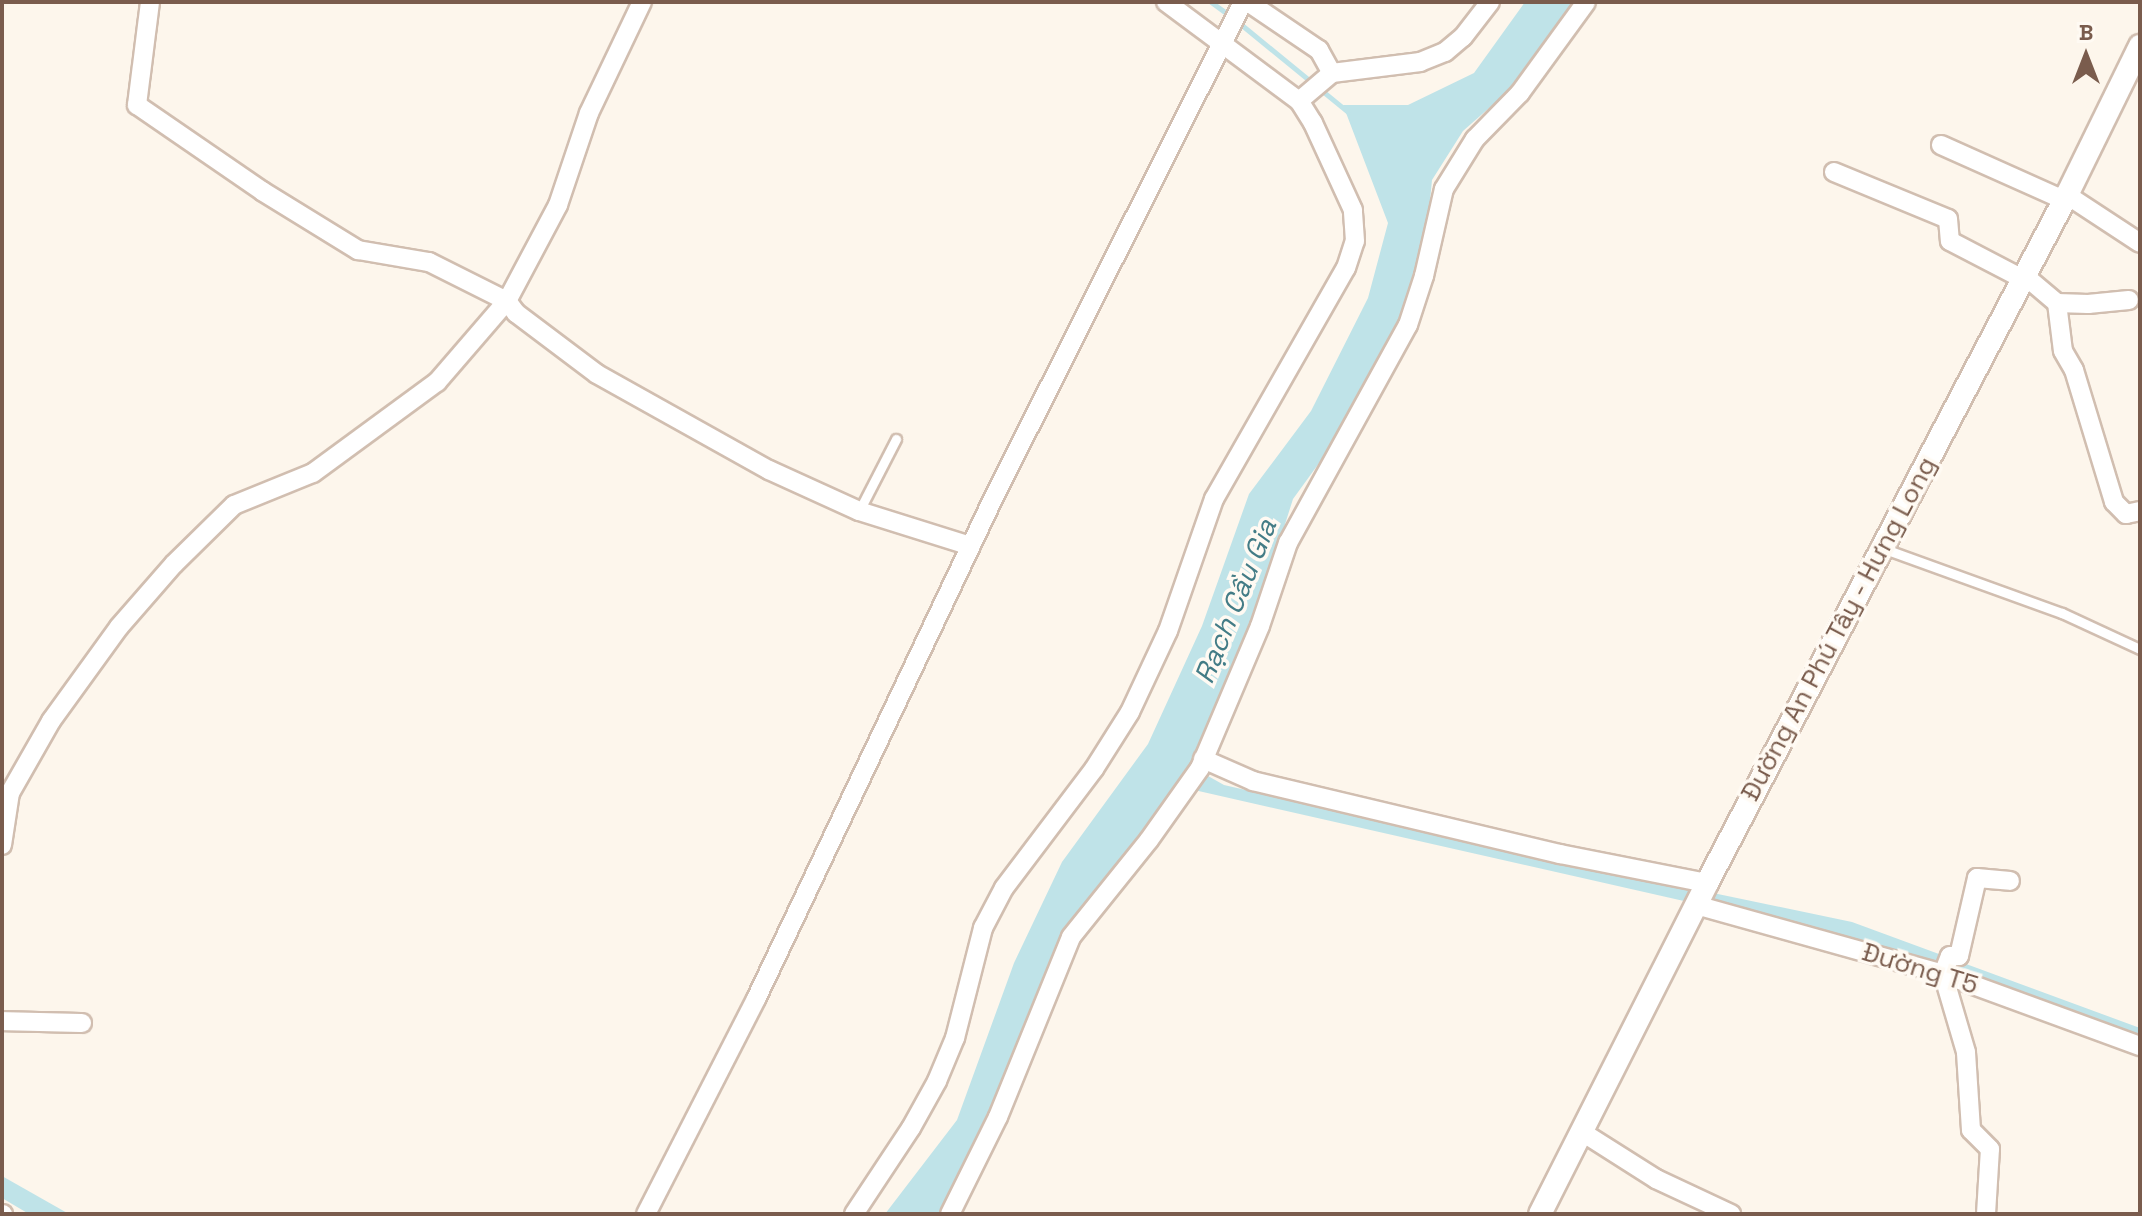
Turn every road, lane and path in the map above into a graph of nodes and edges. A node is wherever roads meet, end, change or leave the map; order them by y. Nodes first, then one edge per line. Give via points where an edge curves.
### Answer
1 (150, 2) edge
2 (642, 2) edge
3 (1166, 2) edge
4 (1245, 2) edge
5 (1490, 2) edge
6 (1586, 2) edge
7 (1221, 42) junction
8 (2140, 46) edge
9 (1332, 73) junction
10 (1303, 95) junction
11 (1941, 145) dead end
12 (1834, 172) dead end
13 (2066, 198) junction
14 (2140, 243) edge
15 (2024, 278) junction
16 (2129, 300) dead end
17 (507, 301) junction
18 (2057, 303) junction
19 (896, 439) dead end
20 (859, 511) junction
21 (2140, 511) edge
22 (971, 546) junction
23 (1882, 548) junction
24 (2140, 649) edge
25 (1202, 764) junction
26 (6, 790) edge
27 (2, 845) edge
28 (2010, 881) dead end
29 (1703, 891) junction
30 (1943, 974) junction
31 (2, 1021) edge
32 (82, 1023) dead end
33 (2140, 1046) edge
34 (1582, 1132) junction
35 (646, 1214) edge
36 (854, 1214) edge
37 (950, 1214) edge
38 (1540, 1214) edge
39 (1731, 1214) edge
40 (1986, 1214) edge

1 - 17 street via 137,105 358,250 429,262
2 - 17 street via 589,113 558,205
3 - 7 street
4 - 7 street
4 - 9 street via 1319,50
5 - 9 street via 1445,52 1389,68
6 - 25 street via 1520,93 1475,139 1444,189 1408,325 1288,543 1260,626
7 - 10 street
7 - 22 street
8 - 13 street, Đường An Phú Tây - Hưng Long
9 - 10 street
10 - 36 street via 1353,210 1355,241 1346,268 1214,499 1168,631 1130,712 1004,888 983,928 955,1038 937,1081
11 - 13 street
12 - 15 street via 1948,219 1950,241
13 - 14 street
13 - 15 street, Đường An Phú Tây - Hưng Long
15 - 18 street
15 - 23 street, Đường An Phú Tây - Hưng Long
16 - 18 street
17 - 20 street via 597,374 769,470
17 - 26 street via 437,382 313,473 234,505 119,627
18 - 21 street via 2063,351 2074,370 2114,502 2126,514
19 - 20 lane
20 - 22 street
22 - 35 street via 756,999
23 - 24 lane via 2062,613
23 - 29 street, Đường An Phú Tây - Hưng Long
25 - 29 street, Đường T5
25 - 37 street via 1071,937 998,1117
26 - 27 street
28 - 30 street via 1977,878 1959,956 1950,956
29 - 30 street, Đường T5
29 - 34 street, Đường An Phú Tây - Hưng Long
30 - 33 street, Đường T5
30 - 40 street via 1966,1052 1971,1130 1990,1149
31 - 32 street
34 - 38 street, Đường An Phú Tây - Hưng Long
34 - 39 street via 1656,1179

